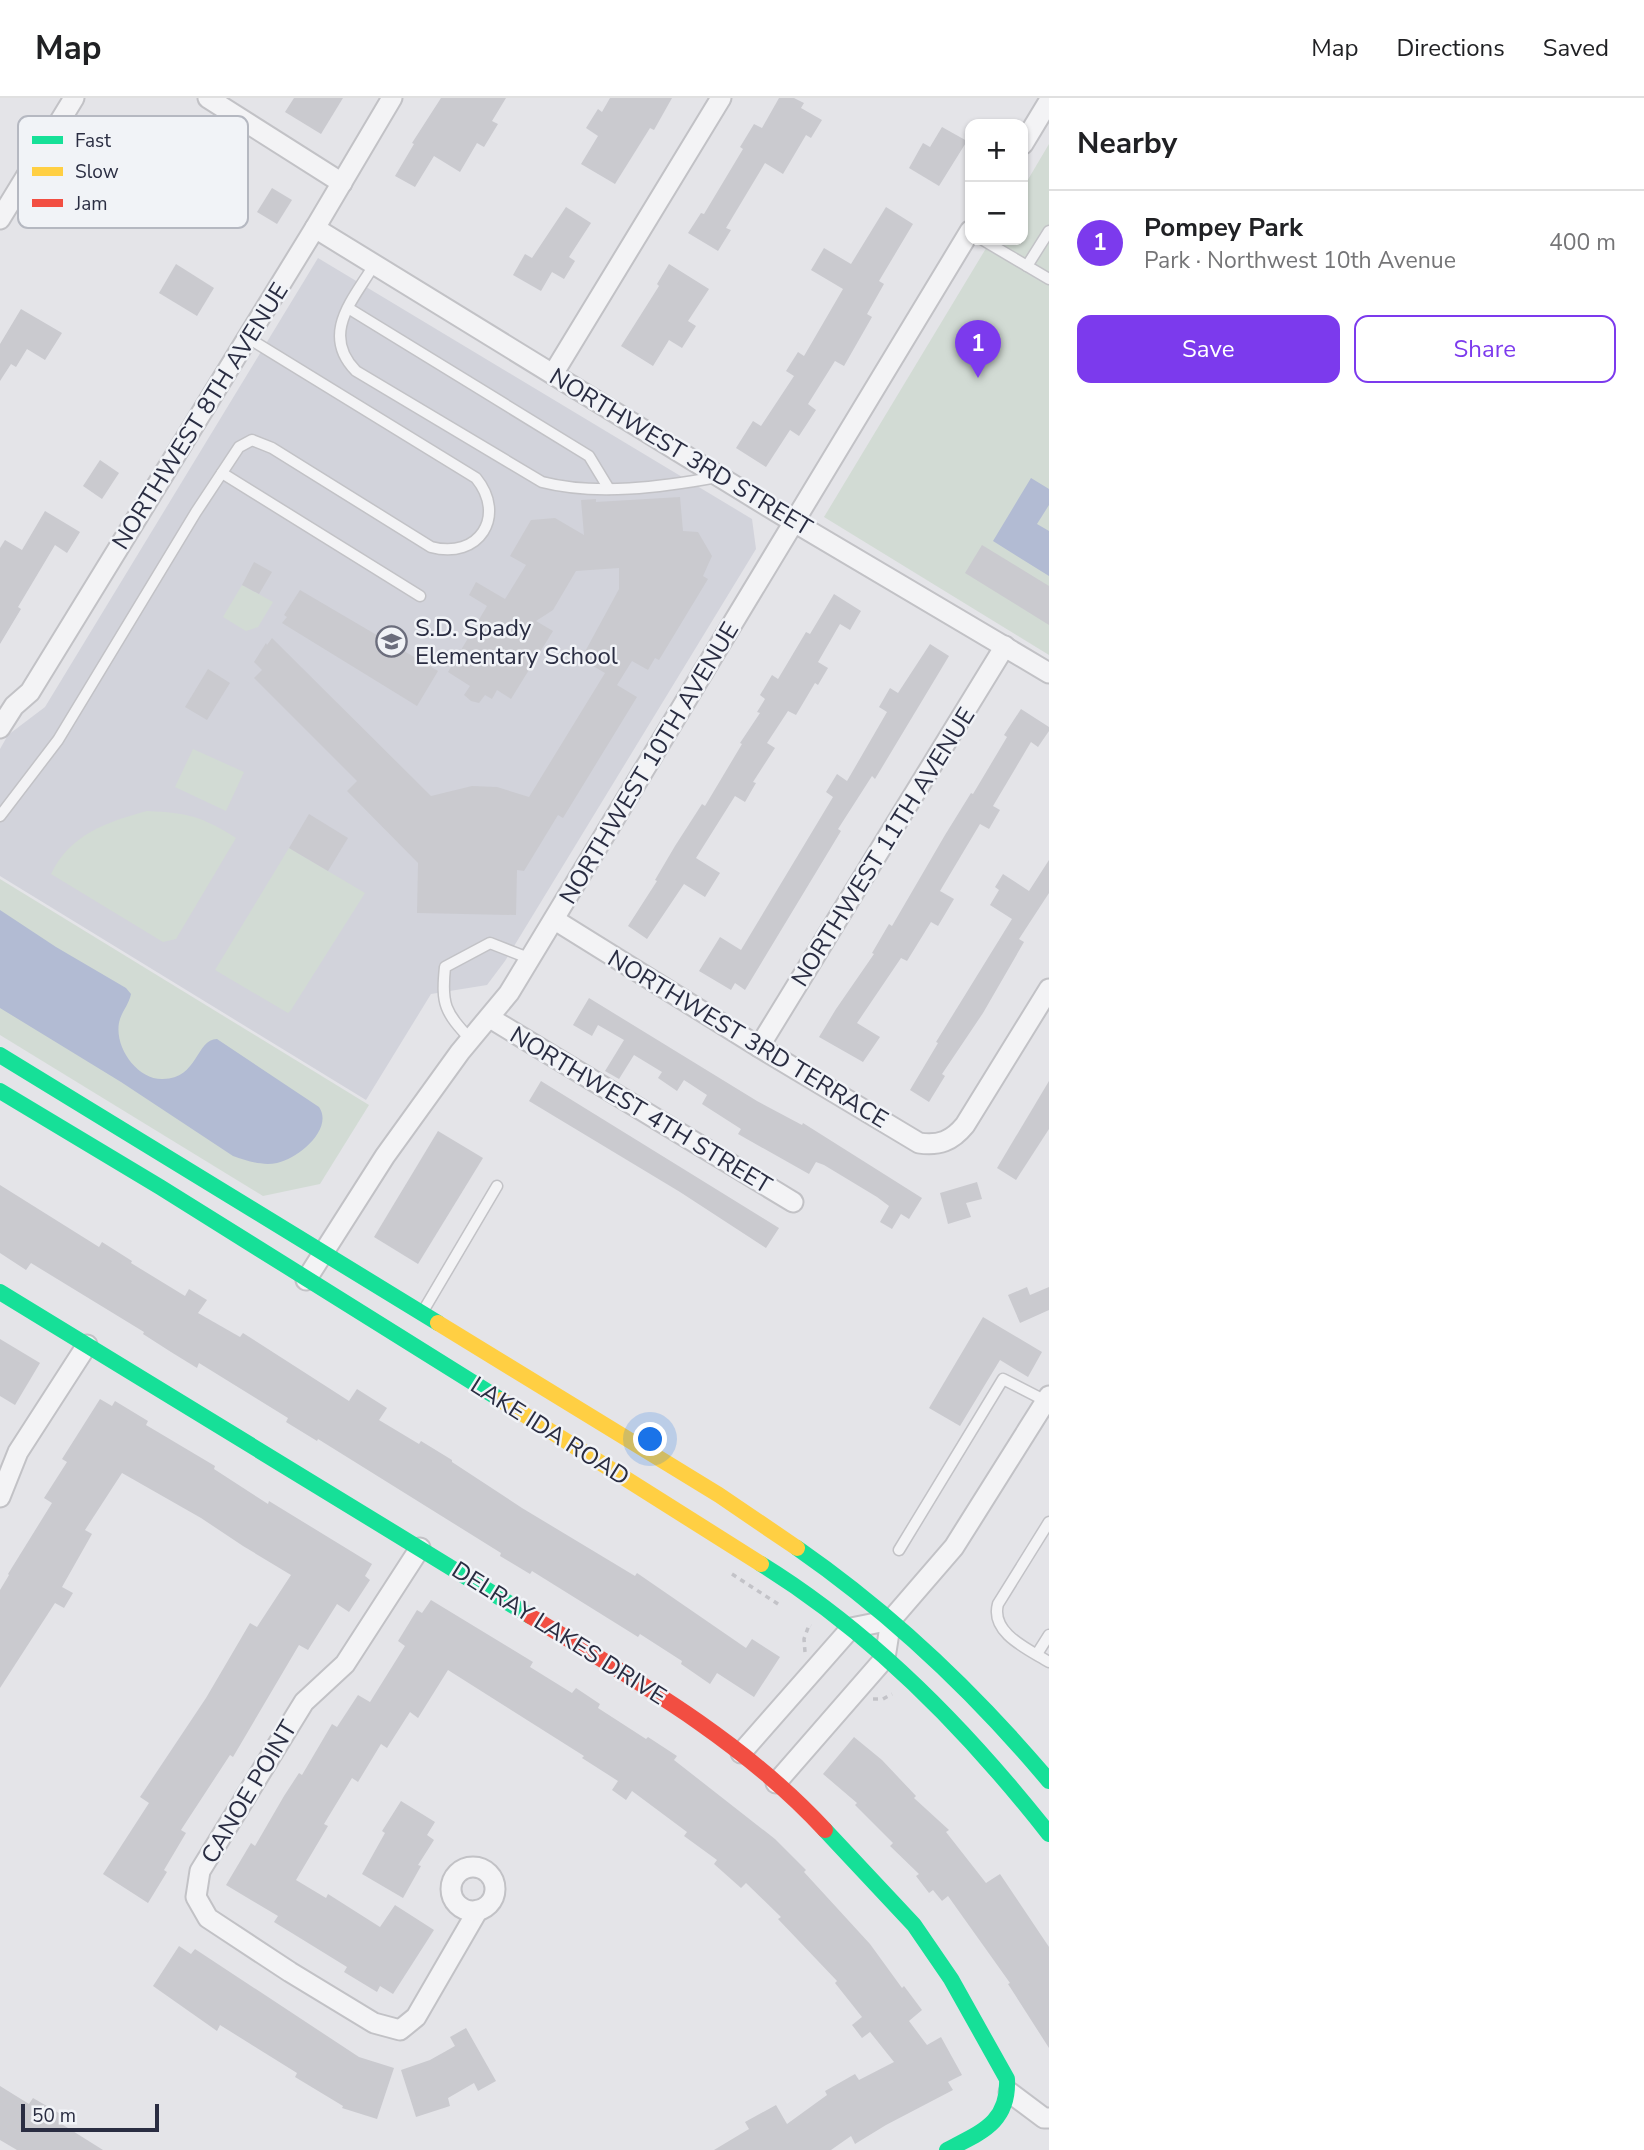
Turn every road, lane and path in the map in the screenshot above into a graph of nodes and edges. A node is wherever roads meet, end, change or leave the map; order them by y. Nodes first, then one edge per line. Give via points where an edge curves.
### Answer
1 (74, 98) edge
2 (208, 98) edge
3 (392, 98) edge
4 (721, 98) edge
5 (1049, 101) edge
6 (63, 116) edge
7 (236, 116) edge
8 (248, 123) edge
9 (1028, 136) edge
10 (342, 183) junction
11 (18, 190) edge
12 (0, 219) edge
13 (315, 228) junction
14 (1049, 231) edge
15 (965, 239) edge
16 (991, 245) edge
17 (374, 264) junction
18 (1027, 266) junction
19 (1049, 279) edge
20 (348, 308) junction
21 (248, 338) junction
22 (553, 374) junction
23 (222, 473) junction
24 (720, 476) junction
25 (609, 489) junction
26 (794, 522) junction
27 (420, 596) dead end
28 (1004, 646) junction
29 (1049, 673) edge
30 (7, 702) edge
31 (0, 728) edge
32 (0, 816) edge
33 (555, 919) junction
34 (531, 958) junction
35 (1049, 989) edge
36 (490, 1018) junction
37 (471, 1040) junction
38 (759, 1047) junction
39 (0, 1055) edge
40 (0, 1091) edge
41 (497, 1186) dead end
42 (793, 1202) dead end
43 (323, 1252) junction
44 (306, 1280) junction
45 (0, 1292) edge
46 (421, 1313) junction
47 (87, 1345) junction
48 (1048, 1400) edge
49 (0, 1497) edge
50 (1049, 1522) edge
51 (420, 1548) junction
52 (899, 1550) dead end
53 (891, 1620) junction
54 (851, 1628) junction
55 (1049, 1635) edge
56 (1037, 1654) junction
57 (885, 1658) junction
58 (1049, 1662) edge
59 (741, 1754) junction
60 (1049, 1781) edge
61 (776, 1783) junction
62 (1049, 1834) edge
63 (478, 1910) dead end
64 (1009, 2092) junction
65 (1049, 2118) edge
66 (947, 2150) edge

1 - 6 street
2 - 7 street
3 - 10 street, NORTHWEST 8TH AVENUE
4 - 22 street
5 - 9 street
8 - 10 street
10 - 13 street, NORTHWEST 8TH AVENUE
11 - 12 street
13 - 17 street, NORTHWEST 3RD STREET
13 - 21 street, NORTHWEST 8TH AVENUE
14 - 18 lane
15 - 26 street, NORTHWEST 10TH AVENUE
16 - 18 lane
17 - 20 lane
17 - 22 street, NORTHWEST 3RD STREET
18 - 19 lane
20 - 25 lane via 589,456
20 - 25 lane via 340,327 340,348 356,371 542,482
21 - 23 lane via 476,478 489,500 490,513 480,537 469,545 444,550 431,547 252,440 239,447
21 - 30 street, NORTHWEST 8TH AVENUE via 30,692
22 - 24 street, NORTHWEST 3RD STREET
23 - 27 lane
23 - 32 lane via 58,740
24 - 25 lane
24 - 26 street, NORTHWEST 3RD STREET
26 - 28 street, NORTHWEST 3RD STREET
26 - 33 street, NORTHWEST 10TH AVENUE
28 - 29 street, NORTHWEST 3RD STREET
28 - 38 street, NORTHWEST 11TH AVENUE
30 - 31 street, NORTHWEST 8TH AVENUE
33 - 34 street, NORTHWEST 10TH AVENUE
33 - 38 street, NORTHWEST 3RD TERRACE
34 - 36 street, NORTHWEST 10TH AVENUE
34 - 37 lane via 490,943 445,967 442,995 451,1019
35 - 38 street, NORTHWEST 3RD TERRACE via 965,1125 945,1142 932,1145 919,1143
36 - 37 street, NORTHWEST 10TH AVENUE
36 - 42 street, NORTHWEST 4TH STREET
37 - 43 street, NORTHWEST 10TH AVENUE via 385,1156
39 - 43 street, LAKE IDA ROAD
40 - 44 street, LAKE IDA ROAD
41 - 46 lane
43 - 44 street, NORTHWEST 10TH AVENUE
43 - 46 street, LAKE IDA ROAD
44 - 54 street, LAKE IDA ROAD via 753,1557
45 - 47 street, DELRAY LAKES DRIVE
46 - 53 street, LAKE IDA ROAD via 756,1519
47 - 49 street via 18,1452
47 - 51 street, DELRAY LAKES DRIVE
48 - 52 lane via 1003,1379
48 - 53 street via 954,1547
50 - 56 lane via 996,1612 1001,1628
51 - 59 street, DELRAY LAKES DRIVE via 645,1684
51 - 63 street, CANOE POINT via 345,1664 304,1702 200,1871 196,1897 208,1919 289,1972 374,2023 400,2030 416,2017
53 - 54 street
53 - 57 street
53 - 60 street, LAKE IDA ROAD via 977,1700
54 - 57 street, LAKE IDA ROAD
54 - 59 street
55 - 56 lane
56 - 58 lane
57 - 61 street
57 - 62 street, LAKE IDA ROAD via 989,1762
59 - 61 street, DELRAY LAKES DRIVE
61 - 64 street, DELRAY LAKES DRIVE via 827,1830 914,1925 984,2035
64 - 65 street
64 - 66 street via 1000,2117

